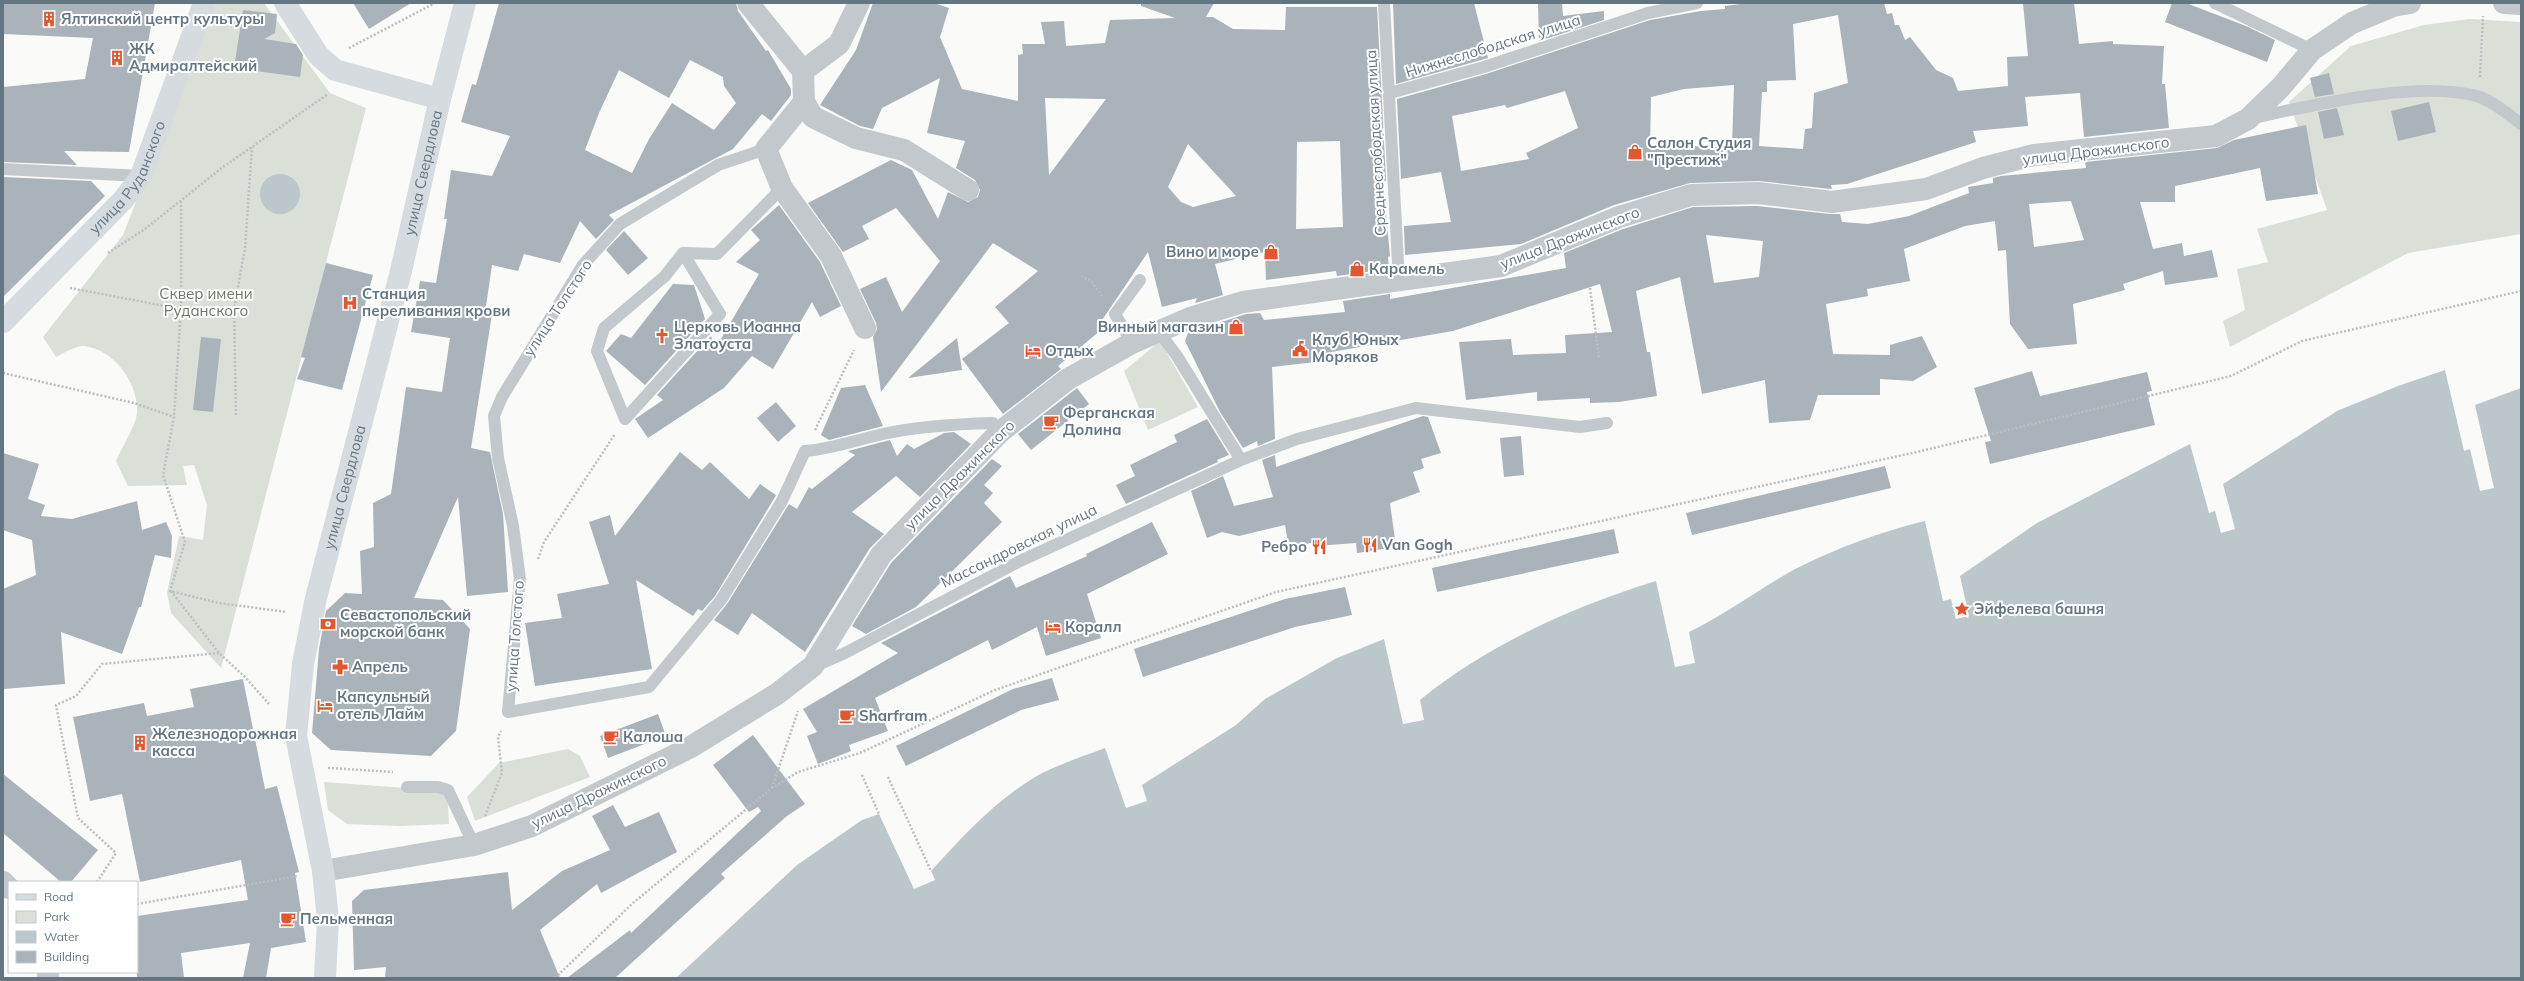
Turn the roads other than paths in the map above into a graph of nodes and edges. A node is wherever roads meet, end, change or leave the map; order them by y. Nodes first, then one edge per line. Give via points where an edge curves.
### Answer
1 (204, 3) edge
2 (285, 3) edge
3 (465, 3) edge
4 (748, 3) edge
5 (858, 3) edge
6 (1384, 3) edge
7 (1697, 3) edge
8 (2215, 3) edge
9 (2410, 3) edge
10 (2504, 3) edge
11 (2521, 4) edge
12 (2312, 50) junction
13 (803, 71) junction
14 (1390, 93) junction
15 (440, 99) junction
16 (804, 102) junction
17 (2248, 119) junction
18 (2521, 124) edge
19 (766, 149) junction
20 (3, 169) edge
21 (141, 176) junction
22 (782, 188) junction
23 (968, 190) dead end
24 (684, 253) junction
25 (1140, 280) dead end
26 (1399, 281) junction
27 (3, 322) edge
28 (865, 328) road end
29 (1156, 332) junction
30 (1132, 342) junction
31 (1607, 424) dead end
32 (1000, 432) junction
33 (1241, 460) junction
34 (814, 666) junction
35 (407, 787) dead end
36 (474, 845) junction
37 (313, 873) junction
38 (325, 978) edge

1 - 21 main road, улица Руданского
2 - 15 main road via 318,55 335,70
3 - 15 main road, улица Свердлова
4 - 13 street
5 - 13 street via 839,44
6 - 14 lane, Среднеслободская улица
7 - 14 lane, Нижнеслободская улица via 1648,14 1484,67
8 - 12 lane
9 - 12 street, улица Дражинского via 2394,6 2352,23
10 - 11 street
12 - 17 street, улица Дражинского via 2281,87
13 - 16 street
14 - 26 lane, Среднеслободская улица
15 - 37 main road, улица Свердлова via 401,271 316,598 303,664 296,736
16 - 19 street
16 - 23 street via 813,117 856,138 904,150
17 - 18 lane via 2339,100 2440,91 2480,97
17 - 26 street, улица Дражинского via 2216,136 2034,155 1983,168 1918,190 1832,202 1758,193 1691,196 1619,217 1501,266
19 - 22 street
19 - 32 lane, улица Толстого via 718,165 620,224 583,265 502,398 494,416 498,458 513,526 520,579 508,712 649,687 721,600 782,501 805,450 828,449 883,434 949,424 993,423
20 - 21 lane
21 - 27 main road, улица Руданского via 124,199
22 - 24 lane via 717,254
22 - 28 street via 831,256
24 - 24 lane via 665,276 604,328 597,351 625,419 720,314
25 - 30 lane via 1115,314
26 - 29 street, улица Дражинского via 1243,302 1190,318
29 - 30 street, улица Дражинского
29 - 33 lane via 1177,356
30 - 32 street, улица Дражинского via 1068,379
31 - 33 lane, Массандровская улица via 1580,427 1416,408 1297,439
32 - 34 street, улица Дражинского via 881,555
33 - 34 lane, Массандровская улица via 1020,561
34 - 36 street, улица Дражинского via 776,694 689,748 532,826
35 - 36 lane via 438,787 448,790
36 - 37 street, улица Дражинского
37 - 38 main road, улица Свердлова via 328,920

